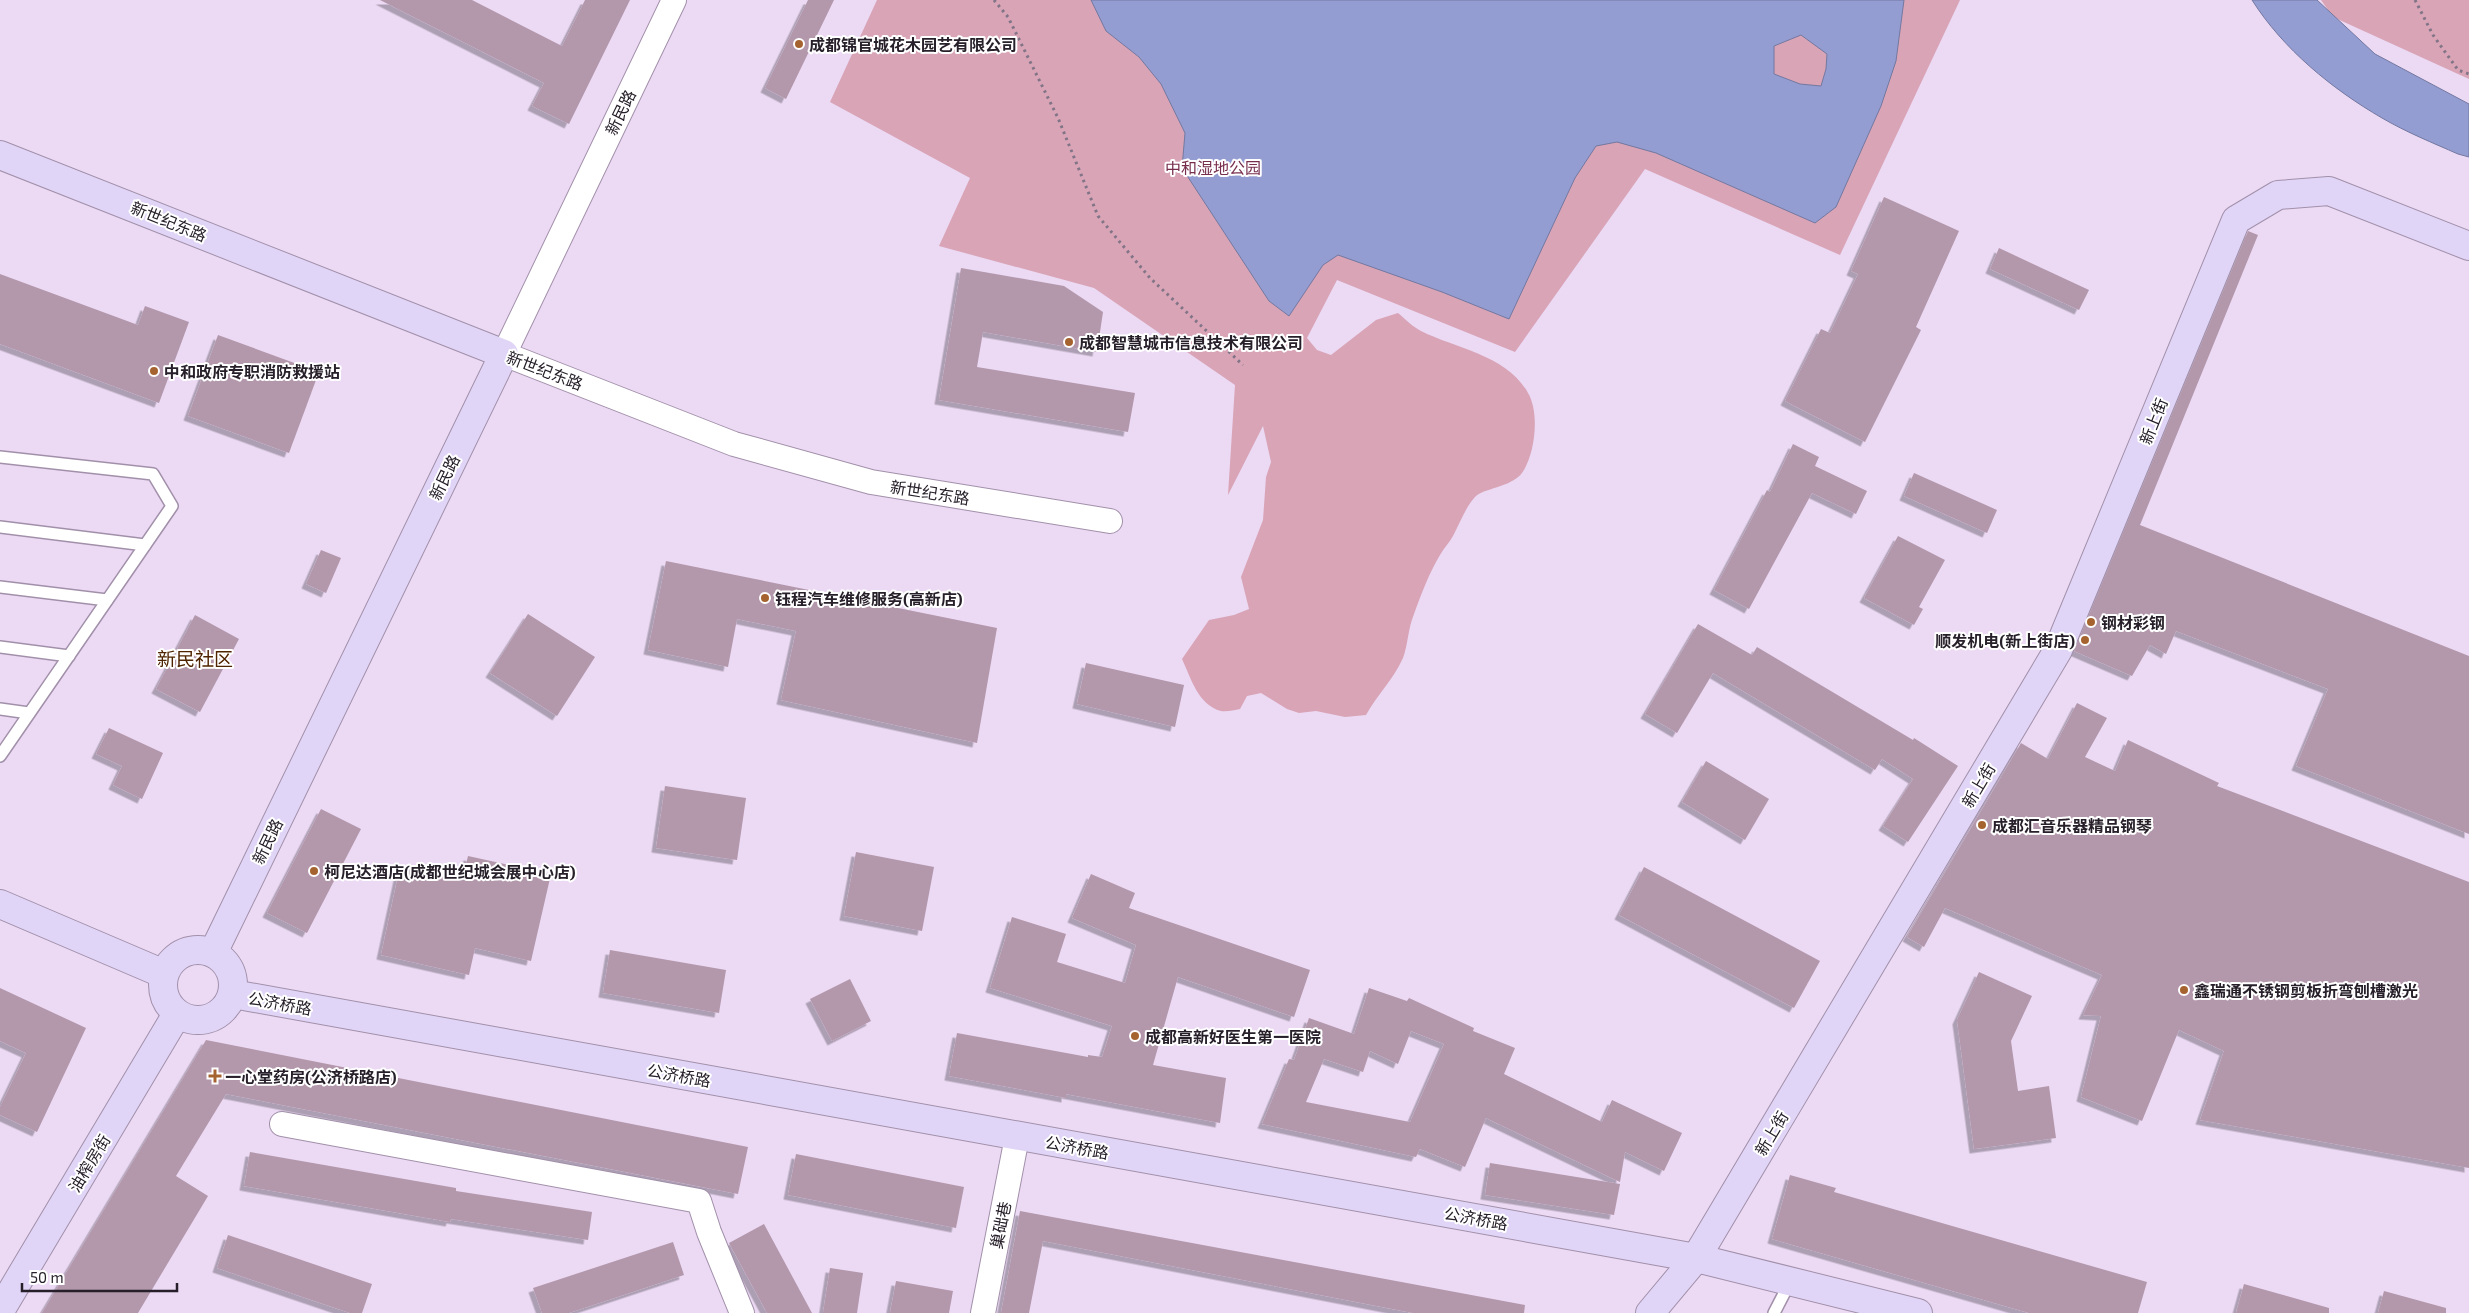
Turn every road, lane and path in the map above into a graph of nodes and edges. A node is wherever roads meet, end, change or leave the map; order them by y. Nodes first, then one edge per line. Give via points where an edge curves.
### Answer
1 (674, 0) edge
2 (994, 0) edge
3 (2415, 0) edge
4 (2469, 74) edge
5 (0, 154) edge
6 (2469, 246) edge
7 (504, 354) junction
8 (1243, 365) dead end
9 (0, 457) edge
10 (1110, 521) dead end
11 (0, 527) edge
12 (145, 545) junction
13 (0, 587) edge
14 (107, 600) junction
15 (0, 648) edge
16 (69, 656) junction
17 (0, 709) edge
18 (29, 714) junction
19 (0, 756) edge
20 (0, 904) edge
21 (213, 953) junction
22 (164, 974) junction
23 (233, 994) junction
24 (177, 1014) junction
25 (282, 1124) dead end
26 (1017, 1137) junction
27 (1696, 1258) junction
28 (1791, 1280) junction
29 (0, 1311) edge
30 (742, 1313) edge
31 (983, 1313) edge
32 (1650, 1313) edge
33 (1774, 1313) edge
34 (1918, 1313) edge

1 - 7 street, 新民路
2 - 8 path via 1008,17 1058,118 1098,216 1150,278
3 - 4 path via 2433,35 2458,70
5 - 7 main road, 新世纪东路
6 - 27 main road, 新上街 via 2329,191 2278,195 2236,220 2058,650
7 - 10 street, 新世纪东路 via 734,444 816,467 871,482
7 - 21 main road, 新民路
9 - 12 lane via 154,474 172,506
11 - 12 lane
12 - 14 lane
13 - 14 lane
14 - 16 lane
15 - 16 lane
16 - 18 lane
17 - 18 lane
18 - 19 lane
20 - 22 main road
21 - 22 main road via 189,951 169,964
21 - 23 main road via 231,970
22 - 24 main road via 164,996
23 - 24 main road via 228,1005 209,1019 193,1020
23 - 26 main road, 公济桥路
24 - 29 main road, 油榨房街
25 - 30 street via 699,1201
26 - 27 main road, 公济桥路
26 - 31 street, 巢础巷
27 - 28 main road, 公济桥路
27 - 32 main road, 新上街
28 - 33 lane
28 - 34 main road, 公济桥路

